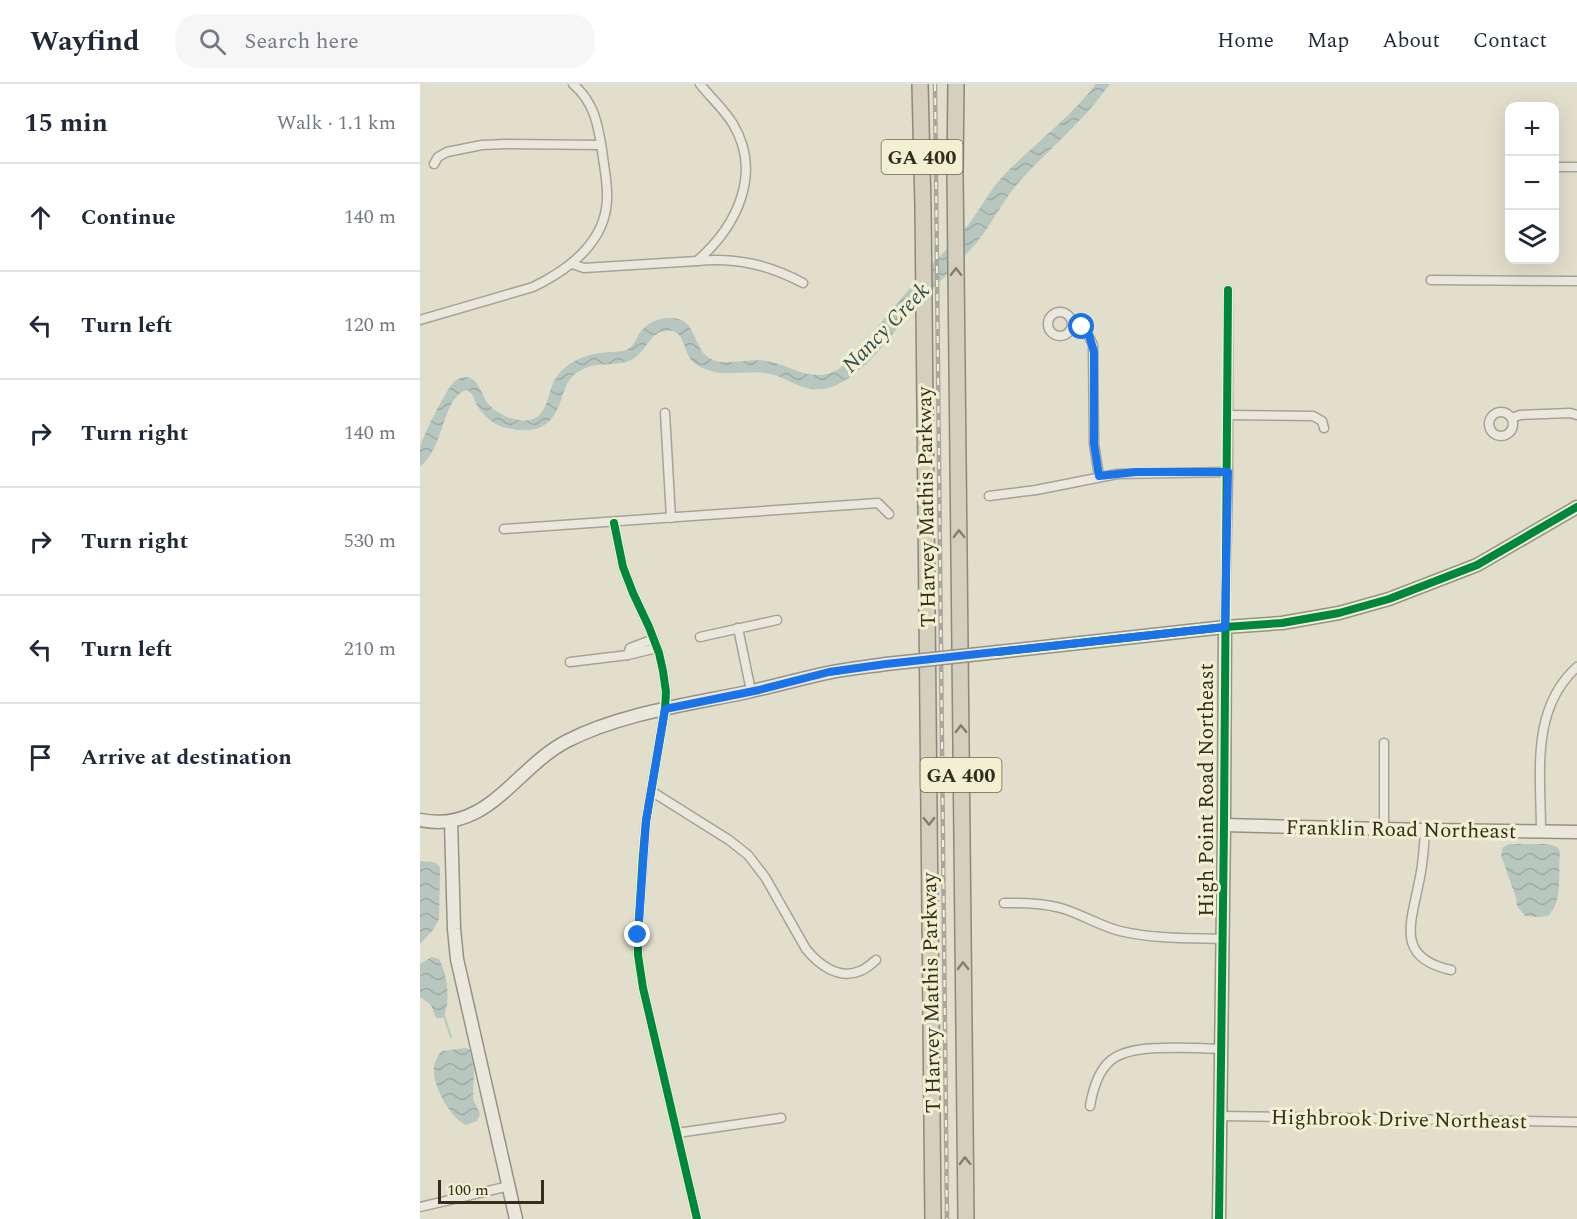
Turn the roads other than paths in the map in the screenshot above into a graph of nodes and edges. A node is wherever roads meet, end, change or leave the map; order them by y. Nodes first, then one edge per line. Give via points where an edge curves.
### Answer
1 (573, 84) edge
2 (700, 84) edge
3 (920, 84) edge
4 (956, 84) edge
5 (601, 145) junction
6 (434, 164) dead end
7 (1559, 167) edge
8 (1577, 167) edge
9 (697, 261) junction
10 (572, 264) junction
11 (1431, 280) dead end
12 (1577, 281) edge
13 (803, 283) dead end
14 (1228, 290) dead end
15 (420, 320) edge
16 (1072, 322) dead end
17 (665, 413) dead end
18 (1228, 415) junction
19 (1577, 415) edge
20 (1512, 418) dead end
21 (1324, 428) dead end
22 (1228, 472) junction
23 (1099, 476) junction
24 (989, 496) dead end
25 (1577, 507) edge
26 (889, 514) dead end
27 (670, 518) junction
28 (614, 522) junction
29 (504, 529) dead end
30 (777, 620) dead end
31 (1225, 627) junction
32 (738, 628) junction
33 (700, 637) dead end
34 (656, 643) junction
35 (570, 662) dead end
36 (1577, 667) edge
37 (751, 691) junction
38 (665, 709) junction
39 (1384, 743) dead end
40 (651, 791) junction
41 (420, 820) edge
42 (451, 821) junction
43 (1224, 825) junction
44 (1384, 828) junction
45 (1425, 830) junction
46 (1541, 831) junction
47 (1577, 832) edge
48 (1004, 903) dead end
49 (1222, 939) junction
50 (876, 960) dead end
51 (1451, 970) dead end
52 (1221, 1049) junction
53 (1090, 1106) dead end
54 (1221, 1116) junction
55 (781, 1118) dead end
56 (1577, 1122) edge
57 (677, 1134) junction
58 (509, 1186) junction
59 (420, 1207) edge
60 (516, 1219) edge
61 (697, 1219) edge
62 (933, 1219) edge
63 (966, 1219) edge
64 (1219, 1219) edge

1 - 5 street via 592,108
2 - 9 street via 733,125 741,142 745,175 741,199 731,220
3 -> 62 highway, T Harvey Mathis Parkway / GA 400
63 -> 4 highway, T Harvey Mathis Parkway / GA 400
5 - 6 street via 482,145 447,152
5 - 10 street via 607,192 605,215 593,241
7 - 8 street
9 - 10 street via 584,268
9 - 13 street via 752,263
10 - 15 street via 526,290
11 - 12 street
14 - 18 street, High Point Road Northeast
16 - 23 street via 1082,327 1093,345 1094,444
17 - 27 street
18 - 21 street via 1313,416 1322,421
18 - 22 street, High Point Road Northeast
19 - 20 street
22 - 23 street
22 - 31 street, High Point Road Northeast
23 - 24 street
25 - 31 street via 1477,565 1389,599 1282,623
26 - 27 street via 879,503
27 - 28 street
28 - 29 street
28 - 34 street via 623,567
30 - 32 street
31 - 37 street, bridge via 886,664 829,672
31 - 43 street, High Point Road Northeast
32 - 33 street
32 - 37 street
34 - 35 street via 628,655
34 - 38 street via 665,681
36 - 46 street via 1560,687 1544,722 1540,750
37 - 38 street
38 - 40 street
38 - 42 street via 607,724 565,742 487,807
39 - 44 street
40 - 50 street via 748,855 814,959 848,975 862,971
40 - 57 street via 638,955
41 - 42 street
42 - 58 street via 457,959
43 - 44 street, Franklin Road Northeast
43 - 49 street, High Point Road Northeast
44 - 45 street, Franklin Road Northeast
45 - 46 street, Franklin Road Northeast
45 - 51 street via 1410,937 1424,960
46 - 47 street, Franklin Road Northeast
48 - 49 street via 1064,909 1132,933
49 - 52 street, High Point Road Northeast
52 - 53 street via 1139,1048 1122,1053 1101,1071
52 - 54 street, High Point Road Northeast
54 - 56 street, Highbrook Drive Northeast
54 - 64 street, High Point Road Northeast
55 - 57 street
57 - 61 street
58 - 59 street
58 - 60 street

